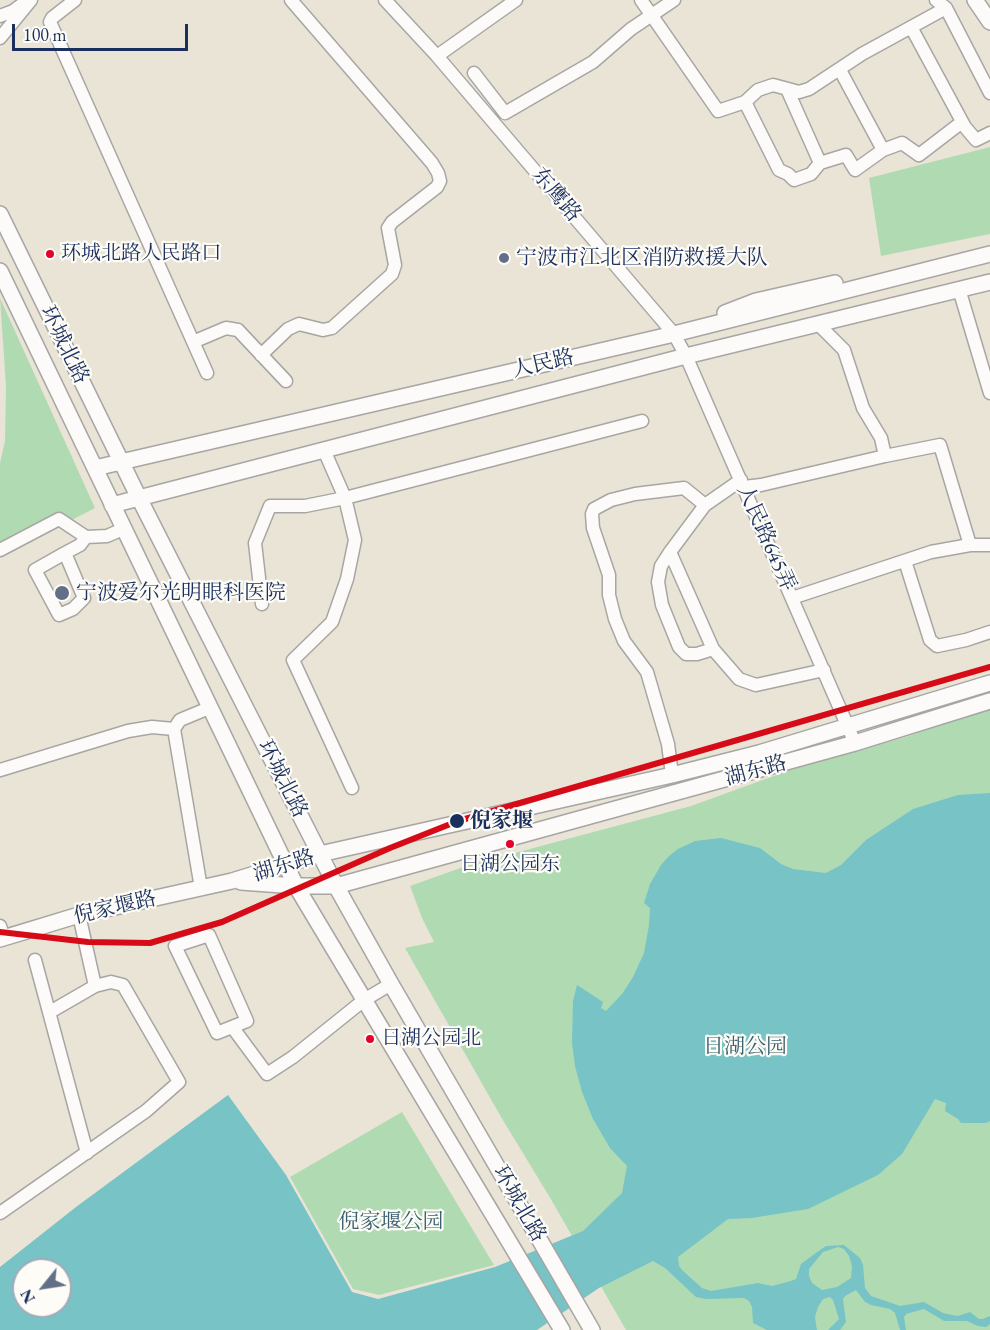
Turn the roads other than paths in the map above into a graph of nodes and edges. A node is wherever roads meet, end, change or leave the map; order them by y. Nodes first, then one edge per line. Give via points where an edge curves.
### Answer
1 (29, 0) edge
2 (75, 0) edge
3 (291, 0) edge
4 (385, 0) edge
5 (516, 0) edge
6 (641, 0) edge
7 (674, 0) edge
8 (975, 0) edge
9 (941, 4) edge
10 (650, 15) junction
11 (0, 16) edge
12 (990, 22) edge
13 (911, 27) junction
14 (0, 38) edge
15 (437, 56) junction
16 (840, 69) junction
17 (474, 73) dead end
18 (787, 89) junction
19 (990, 93) edge
20 (746, 102) junction
21 (962, 122) junction
22 (990, 133) edge
23 (883, 150) junction
24 (820, 163) junction
25 (0, 214) edge
26 (990, 248) edge
27 (990, 254) edge
28 (0, 270) edge
29 (990, 282) edge
30 (959, 289) junction
31 (818, 324) junction
32 (674, 334) junction
33 (193, 342) junction
34 (261, 355) junction
35 (686, 356) junction
36 (207, 373) dead end
37 (286, 381) dead end
38 (990, 393) edge
39 (642, 421) dead end
40 (324, 450) junction
41 (885, 456) junction
42 (120, 461) junction
43 (95, 468) junction
44 (742, 484) junction
45 (139, 498) junction
46 (345, 498) junction
47 (112, 505) junction
48 (705, 505) junction
49 (123, 529) junction
50 (86, 537) junction
51 (970, 545) junction
52 (990, 545) edge
53 (0, 550) edge
54 (670, 552) junction
55 (65, 553) junction
56 (905, 561) junction
57 (792, 598) junction
58 (262, 604) dead end
59 (990, 632) edge
60 (713, 650) junction
61 (824, 670) junction
62 (990, 683) edge
63 (990, 701) edge
64 (209, 708) junction
65 (848, 726) junction
66 (174, 729) junction
67 (855, 743) junction
68 (0, 770) edge
69 (672, 775) junction
70 (352, 788) dead end
71 (320, 854) junction
72 (285, 866) junction
73 (232, 881) junction
74 (296, 886) junction
75 (336, 886) junction
76 (201, 888) junction
77 (79, 915) junction
78 (1, 934) edge
79 (35, 960) dead end
80 (391, 984) junction
81 (95, 986) junction
82 (364, 1000) junction
83 (50, 1012) junction
84 (233, 1028) junction
85 (87, 1153) junction
86 (0, 1213) edge
87 (589, 1326) edge
88 (562, 1330) edge

1 - 11 street
1 - 14 street
2 - 33 street via 50,22
3 - 34 street via 432,163 440,181 388,228 395,265 392,274 332,328 323,330 299,324
4 - 15 street, 东鹰路
5 - 15 street
6 - 10 street
7 - 10 street
8 - 12 main road
9 - 13 street
9 - 19 street
10 - 17 street via 593,62 505,113
10 - 20 street via 718,111
13 - 16 street
13 - 21 street
15 - 32 street, 东鹰路
16 - 18 street via 809,89
16 - 23 street
18 - 20 street via 773,85 758,90
18 - 24 street
20 - 24 street via 779,170 794,180 812,174
21 - 22 street via 976,140
21 - 23 street via 919,155 902,143
23 - 24 street via 855,170 846,155
25 - 42 main road, 环城北路
26 - 32 main road via 756,300
27 - 32 main road, 人民路
28 - 43 main road, 环城北路
29 - 30 main road, 人民路
30 - 31 main road, 人民路
30 - 38 street
31 - 35 main road, 人民路
31 - 41 street via 844,350 863,408 881,438
32 - 35 street, 人民路645弄
32 - 42 main road, 人民路
33 - 34 street via 226,328 238,330
33 - 36 street
34 - 37 street
35 - 40 main road, 人民路
35 - 44 street, 人民路645弄
39 - 46 street
40 - 45 main road, 人民路
40 - 46 street
41 - 44 street via 761,485
41 - 51 street via 940,445
42 - 43 main road, 人民路
42 - 45 main road, 环城北路
43 - 47 main road, 环城北路
44 - 48 street
44 - 57 street, 人民路645弄
45 - 47 main road, 人民路
45 - 71 main road, 环城北路
46 - 58 street via 305,506 270,506 255,543
46 - 70 street via 355,540 347,579 332,622 293,660
47 - 49 main road, 环城北路
48 - 54 street
48 - 69 street via 684,488 610,500 592,514 609,575 615,619 624,641 646,672 668,744
49 - 50 street via 107,536
49 - 64 main road, 环城北路
50 - 53 street via 59,519
50 - 55 street
51 - 52 street
51 - 56 street
54 - 60 street
54 - 60 street via 661,566 658,593 675,640 686,654
55 - 55 street via 35,570 59,615 84,598
56 - 57 street
56 - 59 street via 930,640 937,646
57 - 61 street, 人民路645弄
60 - 61 street via 739,679 756,685
61 - 65 street, 人民路645弄
62 - 65 main road, 湖东路
63 - 67 main road, 湖东路
64 - 66 street via 180,720
64 - 72 main road, 环城北路
65 - 67 street, 人民路645弄
65 - 69 main road, 湖东路
66 - 68 street via 128,731
66 - 76 street
67 - 75 main road, 湖东路
69 - 71 main road, 湖东路
71 - 72 main road, 湖东路
71 - 75 main road, 环城北路
72 - 73 main road, 湖东路
72 - 74 main road, 环城北路
73 - 74 main road, 湖东路
73 - 76 main road, 倪家堰路
74 - 75 main road, 湖东路
74 - 82 main road, 环城北路
75 - 80 main road, 环城北路
76 - 77 main road, 倪家堰路
77 - 78 main road, 倪家堰路
77 - 81 street
79 - 83 street
80 - 82 street
80 - 87 main road, 环城北路
81 - 83 street
81 - 85 street via 123,984 179,1082
82 - 84 street via 267,1074
82 - 88 main road, 环城北路
83 - 85 street
84 - 84 street via 217,1034 176,946 209,935 247,1021
85 - 86 street

